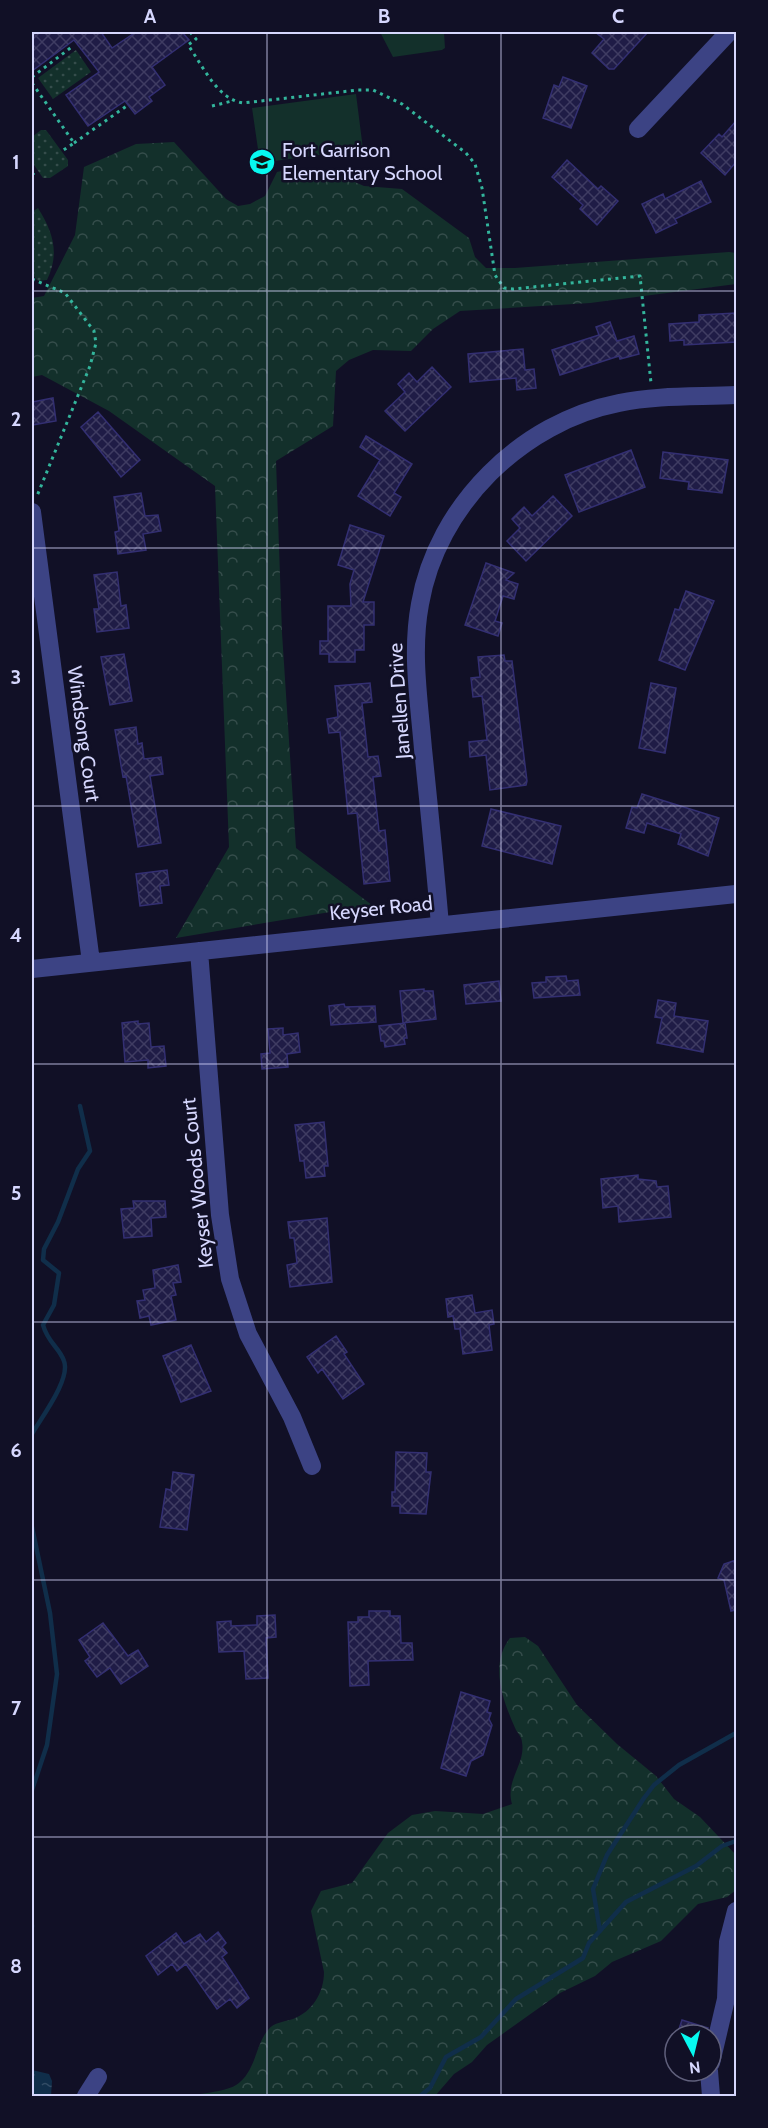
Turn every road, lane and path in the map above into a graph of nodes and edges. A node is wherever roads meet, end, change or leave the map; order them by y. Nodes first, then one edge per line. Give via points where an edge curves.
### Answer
1 (190, 32) edge
2 (729, 32) edge
3 (73, 46) dead end
4 (32, 77) edge
5 (32, 83) edge
6 (232, 101) junction
7 (128, 105) dead end
8 (212, 106) dead end
9 (638, 129) dead end
10 (74, 143) junction
11 (62, 151) dead end
12 (37, 170) dead end
13 (32, 175) edge
14 (32, 279) edge
15 (651, 386) dead end
16 (736, 395) edge
17 (32, 512) edge
18 (736, 894) edge
19 (440, 925) junction
20 (199, 951) junction
21 (91, 962) junction
22 (32, 969) edge
23 (312, 1466) dead end
24 (736, 1911) edge
25 (720, 2023) edge
26 (98, 2077) dead end
27 (86, 2097) edge

1 - 6 path via 196,39 188,45
2 - 9 street
3 - 4 path
5 - 10 path
6 - 8 path
6 - 15 path via 373,90 402,104 475,164 495,275 504,288 640,276
7 - 10 path
10 - 11 path
12 - 13 path
14 - 17 path via 65,293 94,331 96,343
16 - 19 street, Janellen Drive via 620,403 546,430 495,467 465,503 444,538 420,602 416,651
17 - 21 street, Windsong Court
18 - 19 street, Keyser Road
19 - 20 street, Keyser Road
20 - 21 street, Keyser Road
20 - 23 street, Keyser Woods Court via 220,1215 230,1279 248,1334 292,1417
21 - 22 street, Keyser Road
24 - 25 street via 728,1942 726,1999
26 - 27 street

